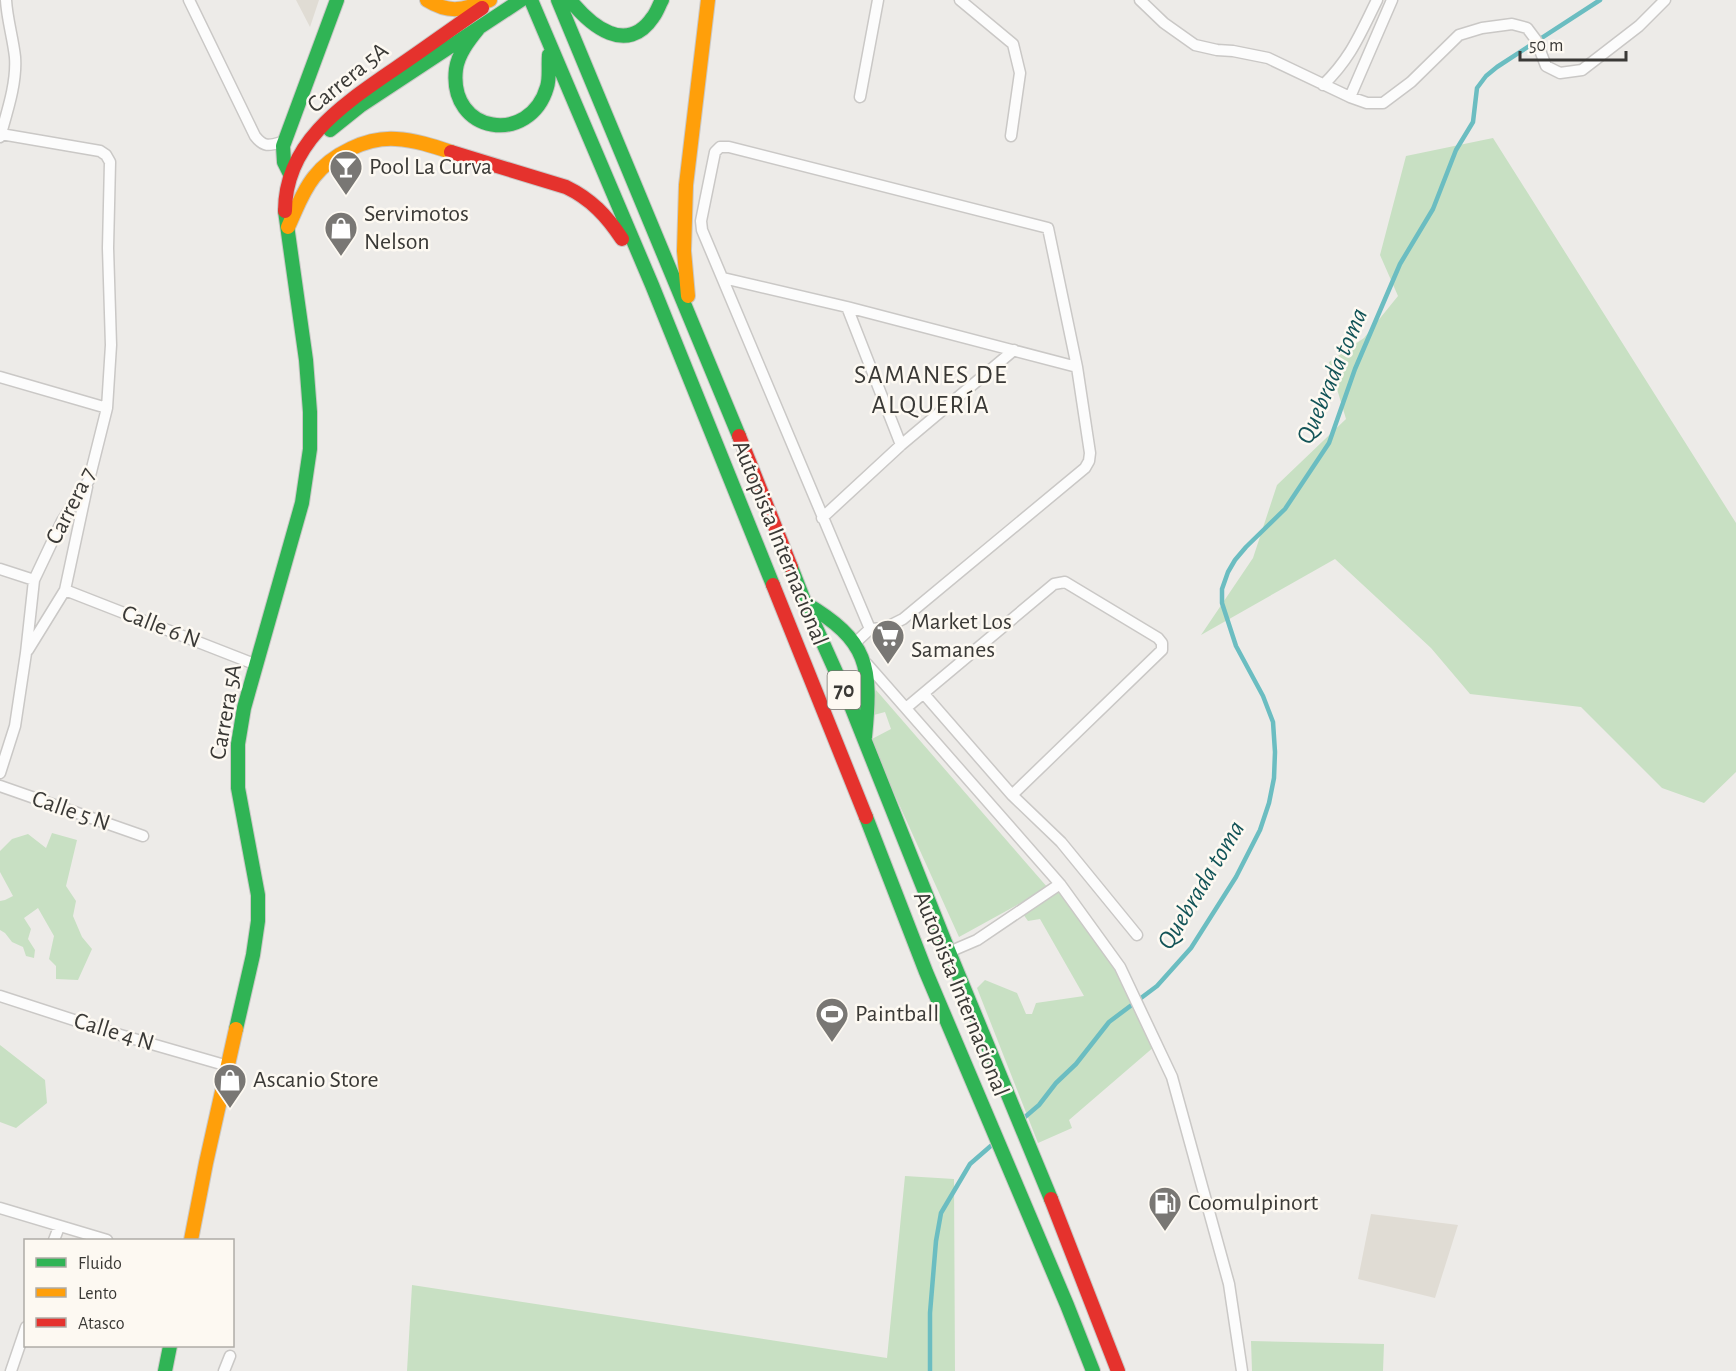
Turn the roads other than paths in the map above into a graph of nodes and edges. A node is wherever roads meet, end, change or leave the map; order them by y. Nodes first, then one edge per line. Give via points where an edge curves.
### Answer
1 (6, 0) edge
2 (177, 0) edge
3 (337, 0) edge
4 (427, 0) edge
5 (492, 0) edge
6 (521, 0) edge
7 (531, 0) edge
8 (662, 0) edge
9 (708, 0) edge
10 (878, 0) edge
11 (960, 0) edge
12 (1140, 0) edge
13 (1377, 0) edge
14 (1665, 0) edge
15 (191, 4) edge
16 (1391, 4) edge
17 (567, 6) edge
18 (478, 29) junction
19 (545, 35) junction
20 (1323, 85) junction
21 (861, 97) dead end
22 (1350, 98) junction
23 (0, 136) edge
24 (1011, 136) dead end
25 (285, 141) junction
26 (290, 174) junction
27 (288, 227) junction
28 (723, 278) junction
29 (652, 285) junction
30 (847, 307) junction
31 (695, 332) junction
32 (1014, 350) junction
33 (1077, 367) junction
34 (0, 377) edge
35 (107, 408) junction
36 (901, 445) junction
37 (89, 480) junction
38 (822, 518) junction
39 (0, 569) edge
40 (34, 580) junction
41 (65, 590) junction
42 (805, 603) junction
43 (870, 629) junction
44 (856, 642) junction
45 (26, 653) junction
46 (863, 659) junction
47 (257, 665) junction
48 (924, 694) junction
49 (906, 708) junction
50 (864, 742) junction
51 (0, 773) edge
52 (0, 786) edge
53 (1012, 795) junction
54 (143, 836) dead end
55 (1060, 884) junction
56 (1137, 935) dead end
57 (949, 952) junction
58 (0, 996) edge
59 (228, 1066) junction
60 (0, 1208) edge
61 (59, 1227) junction
62 (54, 1239) edge
63 (103, 1239) edge
64 (191, 1239) edge
65 (24, 1333) edge
66 (170, 1347) edge
67 (230, 1356) dead end
68 (11, 1371) edge
69 (165, 1371) edge
70 (224, 1371) edge
71 (1093, 1371) edge
72 (1118, 1371) edge
73 (1242, 1371) edge

1 - 23 street via 15,57 14,80
2 - 15 street
3 - 25 main road
4 - 5 main road via 442,9 457,11
5 - 26 main road, Carrera 5A via 344,105 306,145
6 - 18 main road, Carrera 5A
7 - 19 main road, Autopista Internacional / 70
8 - 17 main road via 644,28 624,36 602,30
9 - 31 main road via 683,217 684,272
10 - 21 street
11 - 24 street via 1014,44 1020,73
12 - 20 street via 1195,45 1268,58
13 - 16 street
13 - 20 street via 1353,50
14 - 22 street via 1582,70 1560,73 1546,66 1527,28 1512,24 1459,34 1411,82 1383,103
15 - 25 street via 255,136 267,146
16 - 22 street
17 - 31 main road, Autopista Internacional / 70
18 - 19 main road via 459,60 455,86 469,115 496,127 523,120 541,103 549,72
18 - 27 main road, Carrera 5A via 360,106 328,133 302,171 291,202
19 - 29 main road, Autopista Internacional / 70
20 - 22 street
23 - 35 street, Carrera 7 via 100,151 110,162 111,345
25 - 26 main road via 283,159
26 - 27 main road, Carrera 5A via 285,198
27 - 29 main road via 306,188 327,163 372,142 420,142 538,177 584,196 608,218
27 - 47 main road, Carrera 5A via 307,370 310,449 302,503
28 - 30 street
28 - 33 street via 701,221 715,152 720,147 729,147 1048,228
28 - 38 street
29 - 71 main road, Autopista Internacional / 70 via 926,972
30 - 32 street
30 - 36 street
31 - 42 main road, Autopista Internacional / 70
32 - 33 street
32 - 36 street
33 - 43 street via 1090,453 1085,468 903,619 885,628
34 - 35 street
35 - 37 street, Carrera 7
36 - 38 street
37 - 40 street, Carrera 7 via 62,521
37 - 41 street
38 - 43 street
39 - 40 street
40 - 45 street, Carrera 7
41 - 45 street
41 - 47 street, Calle 6 N
42 - 44 main road via 832,619
42 - 50 main road, Autopista Internacional / 70
43 - 44 street
44 - 46 main road
45 - 51 street, Carrera 7 via 15,726
46 - 49 street
46 - 50 main road via 868,693
47 - 59 main road, Carrera 5A via 243,717 237,773 257,887 258,921
48 - 49 street
48 - 53 street
48 - 53 street via 1060,582 1158,638 1162,650
49 - 55 street
50 - 57 main road, Autopista Internacional / 70
52 - 54 street, Calle 5 N
53 - 56 street via 1061,842
55 - 57 street via 977,940
55 - 73 street via 1120,967 1172,1077 1229,1284
57 - 72 main road, Autopista Internacional / 70
58 - 59 street, Calle 4 N
59 - 64 main road, Carrera 5A
60 - 61 street
61 - 62 street
61 - 63 street
65 - 68 street
66 - 69 main road
67 - 70 street

